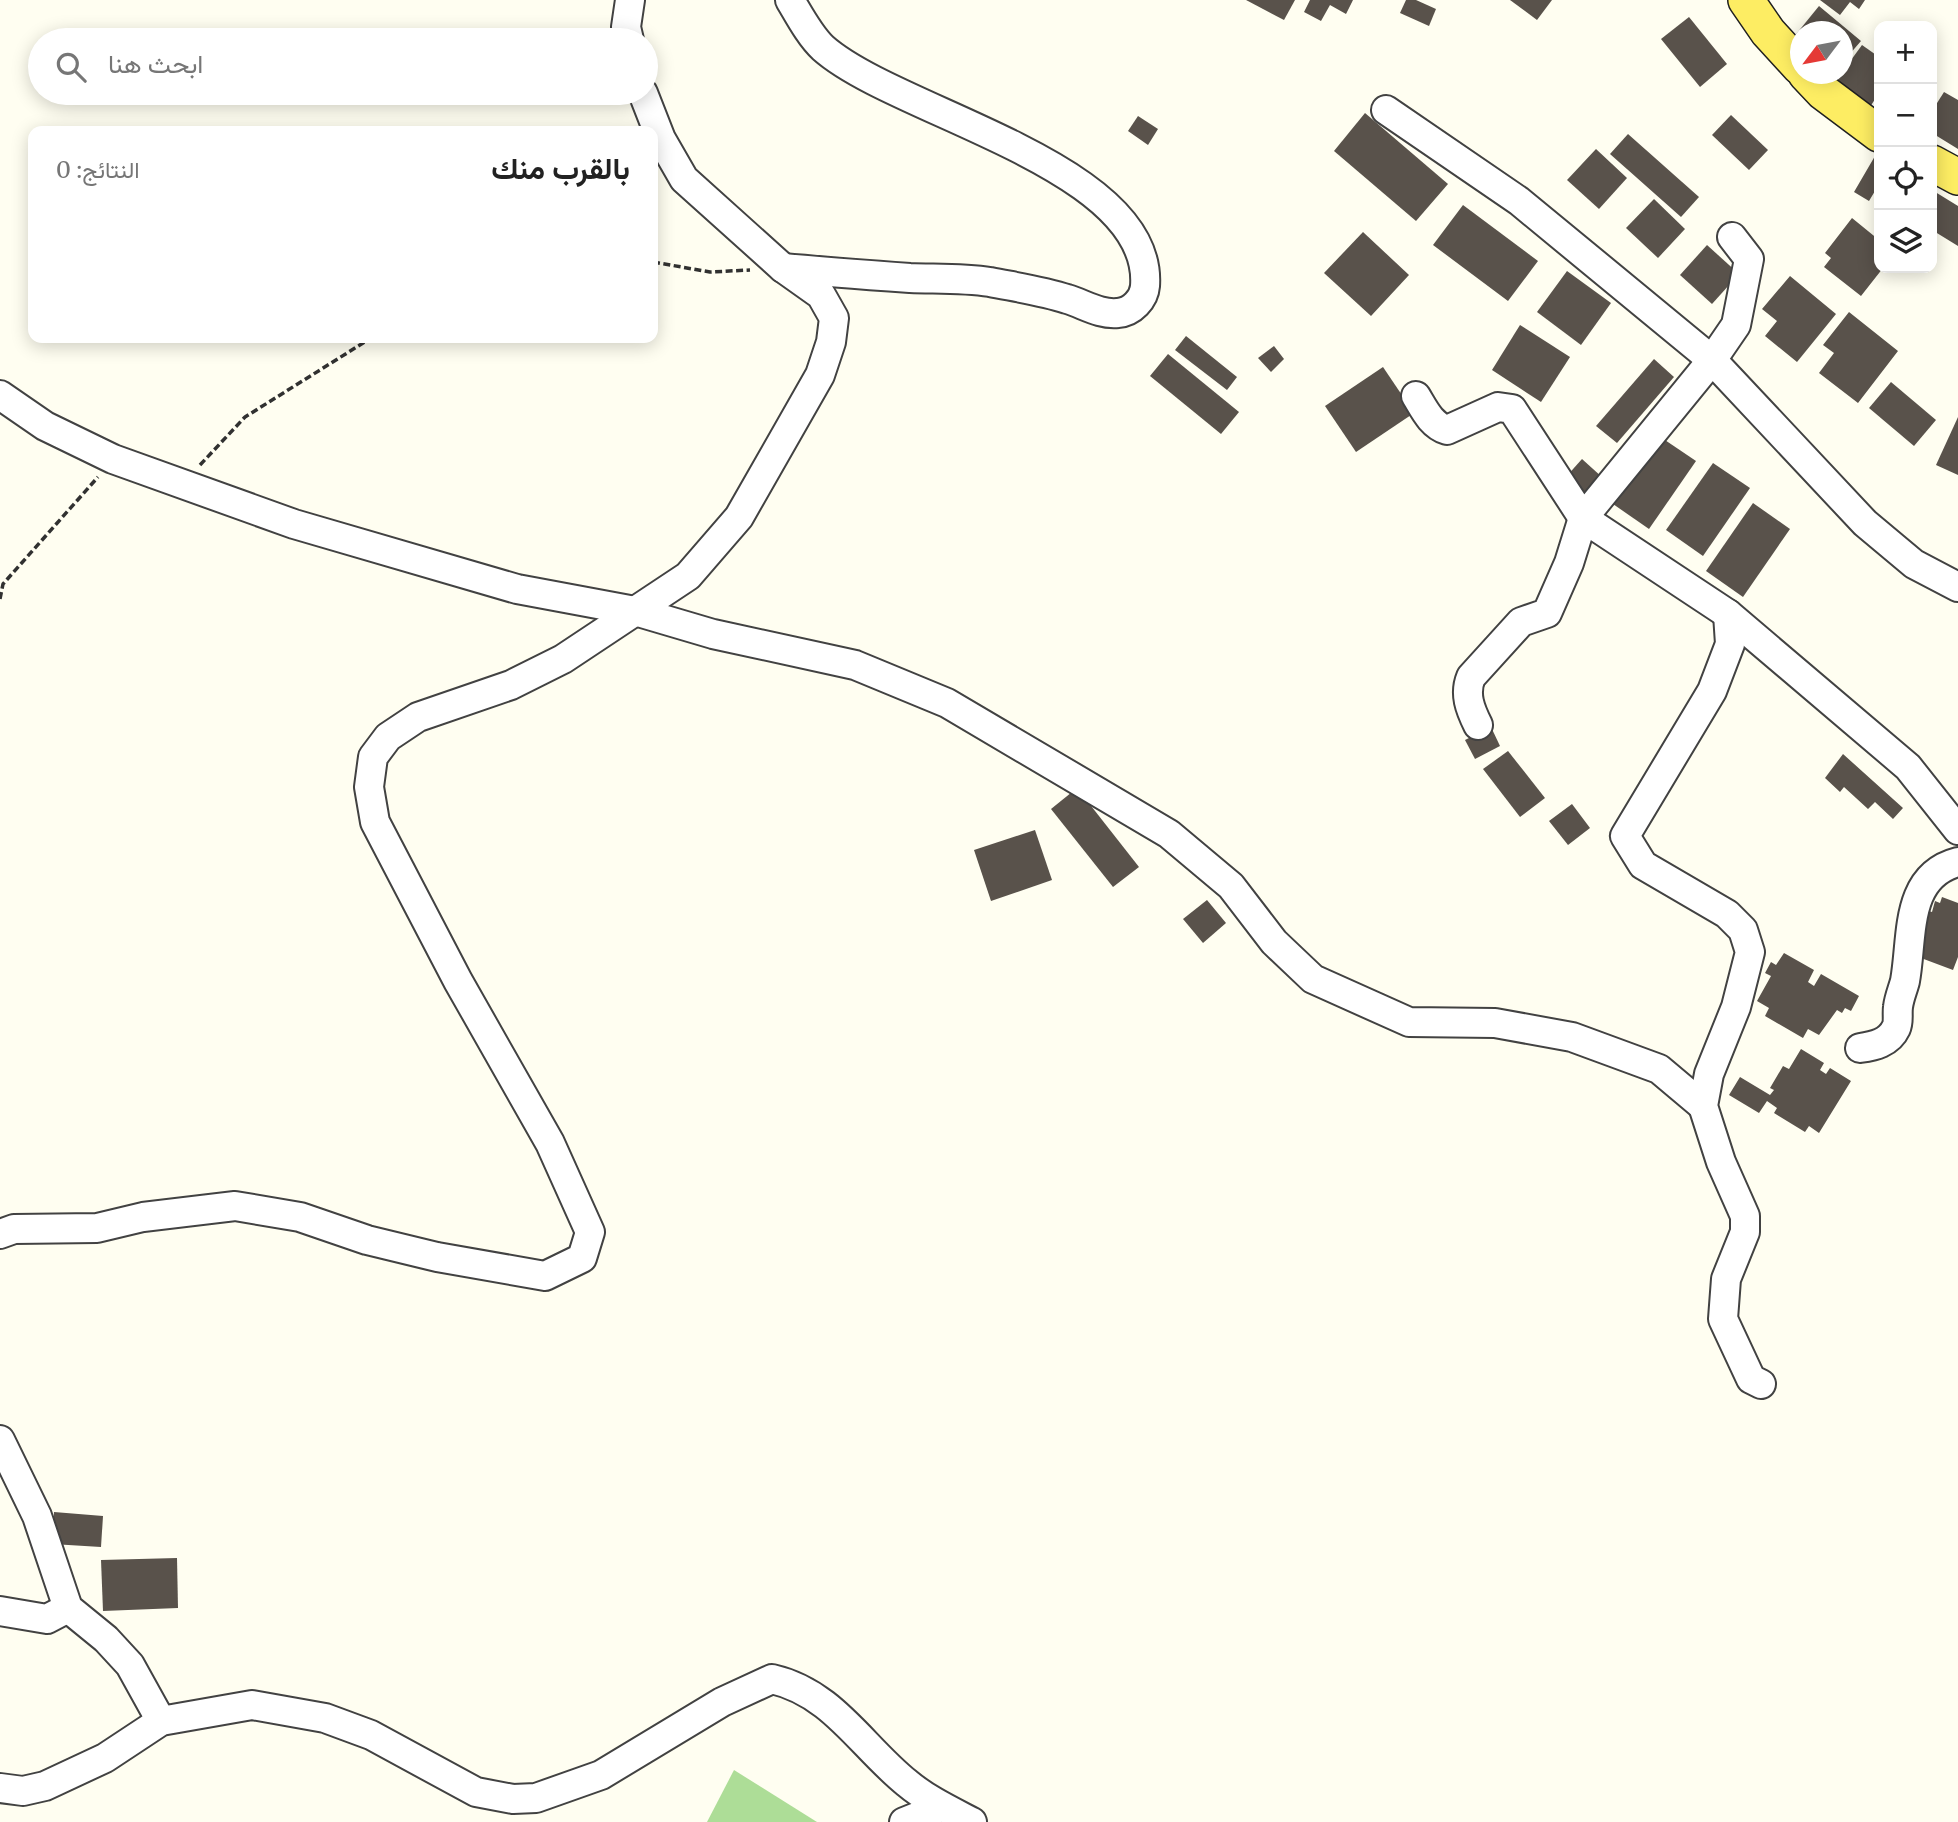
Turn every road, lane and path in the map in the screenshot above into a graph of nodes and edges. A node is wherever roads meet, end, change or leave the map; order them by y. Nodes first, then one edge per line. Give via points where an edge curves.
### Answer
1 (630, 0) edge
2 (790, 0) edge
3 (1745, 0) edge
4 (626, 28) edge
5 (1790, 55) edge
6 (1815, 84) edge
7 (648, 105) edge
8 (1386, 110) dead end
9 (656, 126) edge
10 (1874, 130) edge
11 (658, 131) edge
12 (1937, 166) edge
13 (1958, 177) edge
14 (1732, 237) dead end
15 (658, 263) edge
16 (783, 268) junction
17 (364, 343) edge
18 (1712, 360) junction
19 (0, 395) edge
20 (1416, 396) dead end
21 (113, 459) junction
22 (181, 484) junction
23 (1583, 518) junction
24 (1958, 587) edge
25 (0, 599) edge
26 (635, 611) junction
27 (1728, 614) junction
28 (1478, 725) dead end
29 (1958, 830) edge
30 (1958, 862) edge
31 (1860, 1048) dead end
32 (1703, 1106) junction
33 (0, 1234) edge
34 (1761, 1384) dead end
35 (0, 1440) edge
36 (68, 1608) junction
37 (0, 1611) edge
38 (161, 1721) junction
39 (0, 1788) edge
40 (938, 1805) junction
41 (904, 1822) edge
42 (972, 1822) edge

1 - 4 street
2 - 16 street via 821,47 852,69 993,135 1085,188 1118,214 1136,242 1146,271 1145,294 1132,309 1119,313 986,282
3 - 5 main road
6 - 10 main road
7 - 9 street
8 - 18 street via 1519,201
11 - 16 street via 684,179
12 - 13 main road
14 - 18 street via 1749,259 1736,325
15 - 16 path via 710,272
16 - 26 street via 821,295 834,318 820,375 739,517 688,576
17 - 22 path via 245,417
18 - 23 street
18 - 24 street via 1865,523 1914,564
19 - 21 street via 46,426
20 - 23 street via 1429,418 1447,430 1498,407 1512,409
21 - 22 street
21 - 25 path via 3,584
22 - 26 street via 294,524 517,589
23 - 27 street
23 - 28 street via 1547,612 1521,622 1471,677 1468,699
26 - 32 street via 713,634 855,665 947,703 1169,834 1231,886 1274,942 1313,979 1409,1022 1494,1023 1572,1037 1659,1069
26 - 33 street via 563,659 511,685 418,717 388,737 373,757 369,787 375,822 550,1143 590,1233 582,1258 545,1276 367,1241 300,1217 234,1206 97,1228 15,1229
27 - 29 street via 1908,767
27 - 32 street via 1730,644 1712,691 1625,836 1643,865 1727,914 1743,930 1750,952 1736,1007 1709,1074
30 - 31 street via 1939,867 1923,885 1908,936 1897,1027 1887,1040
32 - 34 street via 1745,1216 1745,1232 1726,1279 1723,1319 1751,1379
35 - 36 street via 37,1516
36 - 37 street via 47,1619
36 - 38 street via 130,1665
38 - 39 street via 105,1758 45,1786 23,1791
38 - 40 street via 252,1705 325,1718 372,1735 476,1792 536,1798 601,1775 722,1702 772,1679 824,1703 907,1783
40 - 41 street
40 - 42 street

